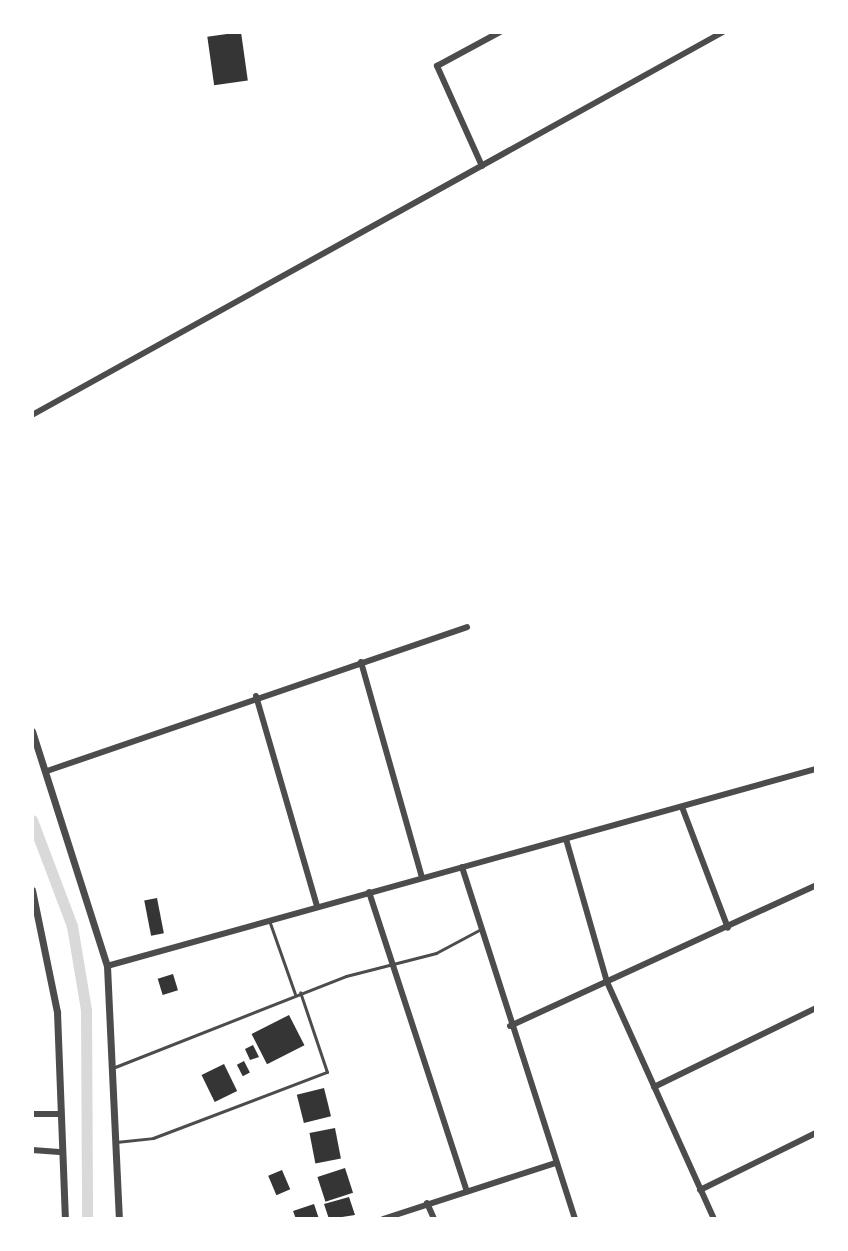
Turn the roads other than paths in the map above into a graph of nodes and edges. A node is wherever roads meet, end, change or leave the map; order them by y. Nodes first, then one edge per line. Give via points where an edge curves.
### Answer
1 (500, 32) edge
2 (723, 32) edge
3 (482, 166) junction
4 (32, 415) edge
5 (467, 627) dead end
6 (361, 662) junction
7 (256, 696) junction
8 (32, 731) edge
9 (816, 769) edge
10 (47, 771) junction
11 (682, 807) junction
12 (566, 839) junction
13 (462, 867) junction
14 (422, 878) junction
15 (816, 885) edge
16 (32, 890) edge
17 (369, 892) junction
18 (317, 906) junction
19 (269, 919) junction
20 (728, 928) junction
21 (481, 929) junction
22 (107, 966) junction
23 (394, 966) junction
24 (607, 982) junction
25 (298, 993) junction
26 (816, 1008) edge
27 (510, 1026) junction
28 (113, 1068) junction
29 (654, 1087) junction
30 (32, 1114) edge
31 (59, 1114) junction
32 (816, 1133) edge
33 (116, 1142) junction
34 (32, 1150) edge
35 (63, 1152) junction
36 (555, 1163) junction
37 (700, 1190) junction
38 (467, 1191) junction
39 (427, 1203) junction
40 (65, 1219) edge
41 (119, 1219) edge
42 (383, 1219) edge
43 (434, 1219) edge
44 (575, 1219) edge
45 (714, 1219) edge

1 - 3 street via 437,66
2 - 3 street
3 - 4 street
5 - 6 street
6 - 7 street
6 - 14 street
7 - 10 street
7 - 18 street
8 - 10 street
9 - 11 street
10 - 22 street
11 - 12 street
11 - 20 street
12 - 13 street
12 - 24 street
13 - 14 street
13 - 21 street
14 - 17 street
15 - 20 street
16 - 31 street via 52,969
17 - 18 street
17 - 23 street
18 - 19 street
19 - 22 street
19 - 25 lane
20 - 24 street
21 - 23 lane
21 - 27 street
22 - 28 street
23 - 25 lane
23 - 38 street
24 - 27 street
24 - 29 street
25 - 28 lane
25 - 33 lane via 327,1072 153,1138
26 - 29 street
27 - 36 street
28 - 33 street
29 - 37 street
30 - 31 street
31 - 35 street
32 - 37 street
33 - 41 street
34 - 35 street
35 - 40 street
36 - 38 street
36 - 44 street
37 - 45 street
38 - 39 street
39 - 42 street
39 - 43 street

